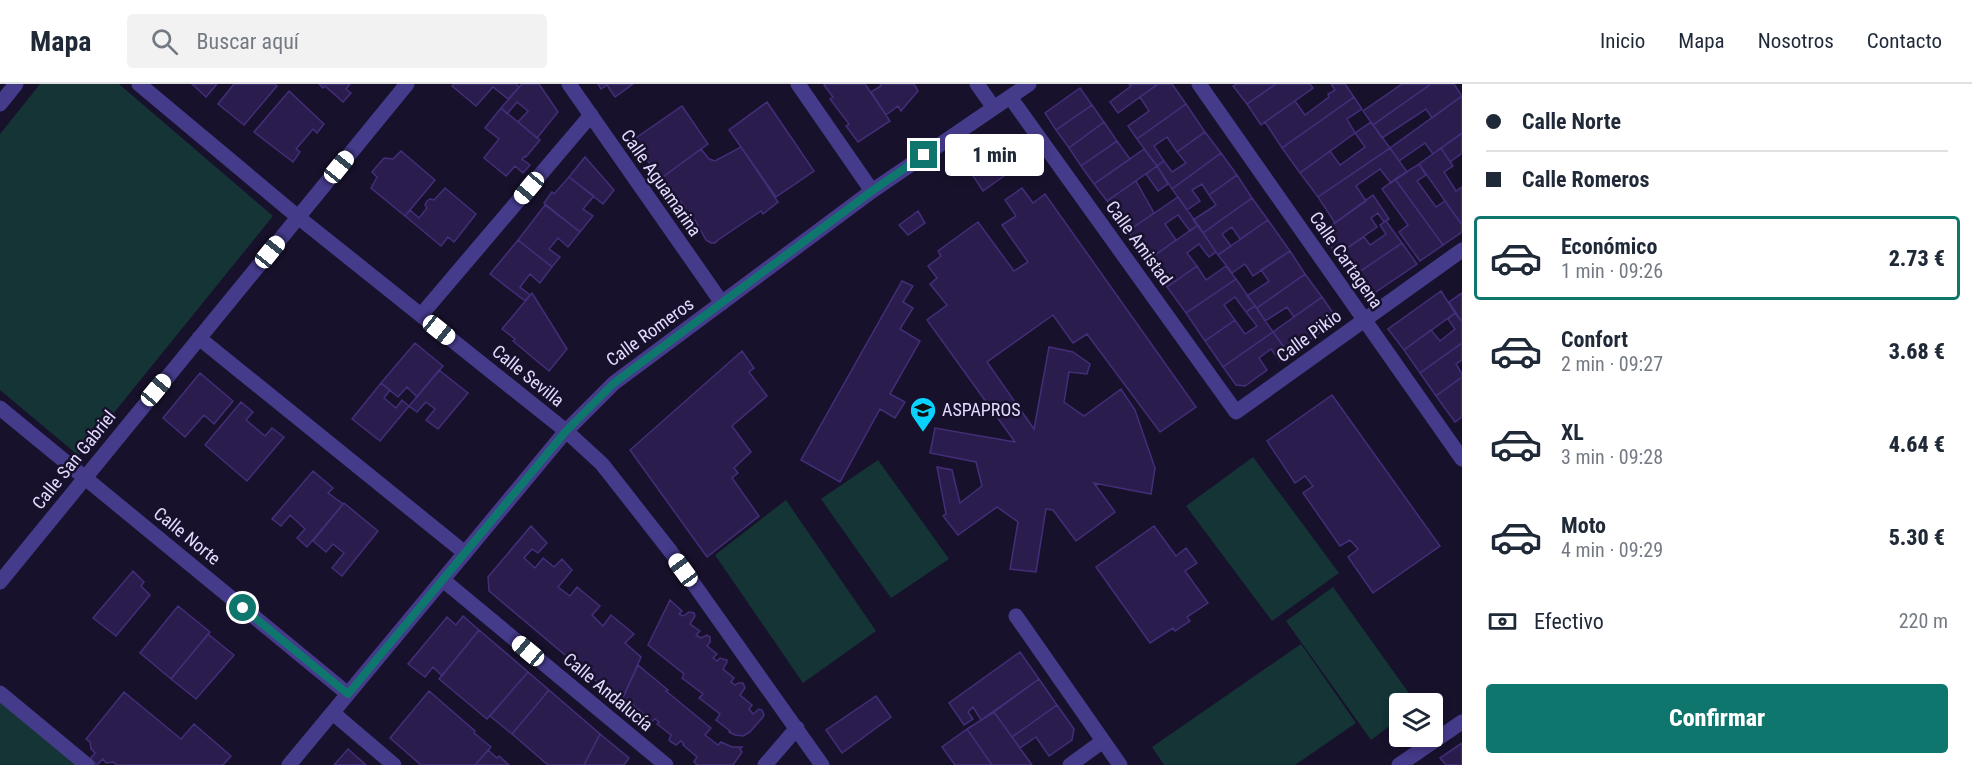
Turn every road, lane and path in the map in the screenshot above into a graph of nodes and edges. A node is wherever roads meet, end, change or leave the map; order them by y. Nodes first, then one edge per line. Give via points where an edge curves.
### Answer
1 (16, 84) edge
2 (139, 84) edge
3 (407, 84) edge
4 (569, 84) edge
5 (798, 84) edge
6 (978, 84) edge
7 (1029, 84) edge
8 (1198, 84) edge
9 (1010, 97) junction
10 (0, 104) edge
11 (994, 108) junction
12 (591, 115) junction
13 (872, 191) junction
14 (298, 217) junction
15 (1462, 250) edge
16 (722, 303) junction
17 (421, 315) junction
18 (1365, 320) junction
19 (199, 338) junction
20 (0, 408) edge
21 (1236, 412) joint
22 (566, 431) junction
23 (1462, 459) edge
24 (85, 478) junction
25 (465, 553) junction
26 (442, 580) junction
27 (0, 582) edge
28 (1016, 616) dead end
29 (0, 693) edge
30 (348, 694) junction
31 (333, 712) junction
32 (1462, 722) edge
33 (797, 728) junction
34 (1103, 741) junction
35 (87, 765) edge
36 (289, 765) edge
37 (394, 765) edge
38 (666, 765) edge
39 (765, 765) edge
40 (822, 765) edge
41 (1070, 765) edge
42 (1120, 765) edge
43 (1399, 765) edge

1 - 10 street
2 - 14 street, Calle Sevilla
3 - 14 street, Calle San Gabriel
4 - 12 street, Calle Aguamarina
5 - 13 street
6 - 11 street
7 - 9 street, Calle Romeros
8 - 18 street, Calle Cartagena
9 - 11 street, Calle Romeros
9 - 21 street, Calle Amistad
11 - 13 street, Calle Romeros
12 - 16 street, Calle Aguamarina
12 - 17 street
13 - 16 street, Calle Romeros
14 - 17 street, Calle Sevilla
14 - 19 street, Calle San Gabriel
15 - 18 street, Calle Pikio
16 - 22 street, Calle Romeros via 614,383
17 - 22 street, Calle Sevilla
18 - 21 street, Calle Pikio
18 - 23 street, Calle Cartagena
19 - 24 street, Calle San Gabriel
19 - 25 street
20 - 24 street, Calle Norte
22 - 25 street, Calle Romeros
22 - 33 street, Calle Sevilla via 602,464 671,552
24 - 27 street, Calle San Gabriel
24 - 30 street, Calle Norte
25 - 26 street, Calle Romeros
26 - 30 street, Calle Romeros
26 - 38 street, Calle Andalucía
28 - 34 street
29 - 35 street
30 - 31 street, Calle Romeros
31 - 36 street, Calle Romeros
31 - 37 street
32 - 43 street
33 - 39 street
33 - 40 street, Calle Sevilla
34 - 41 street
34 - 42 street

